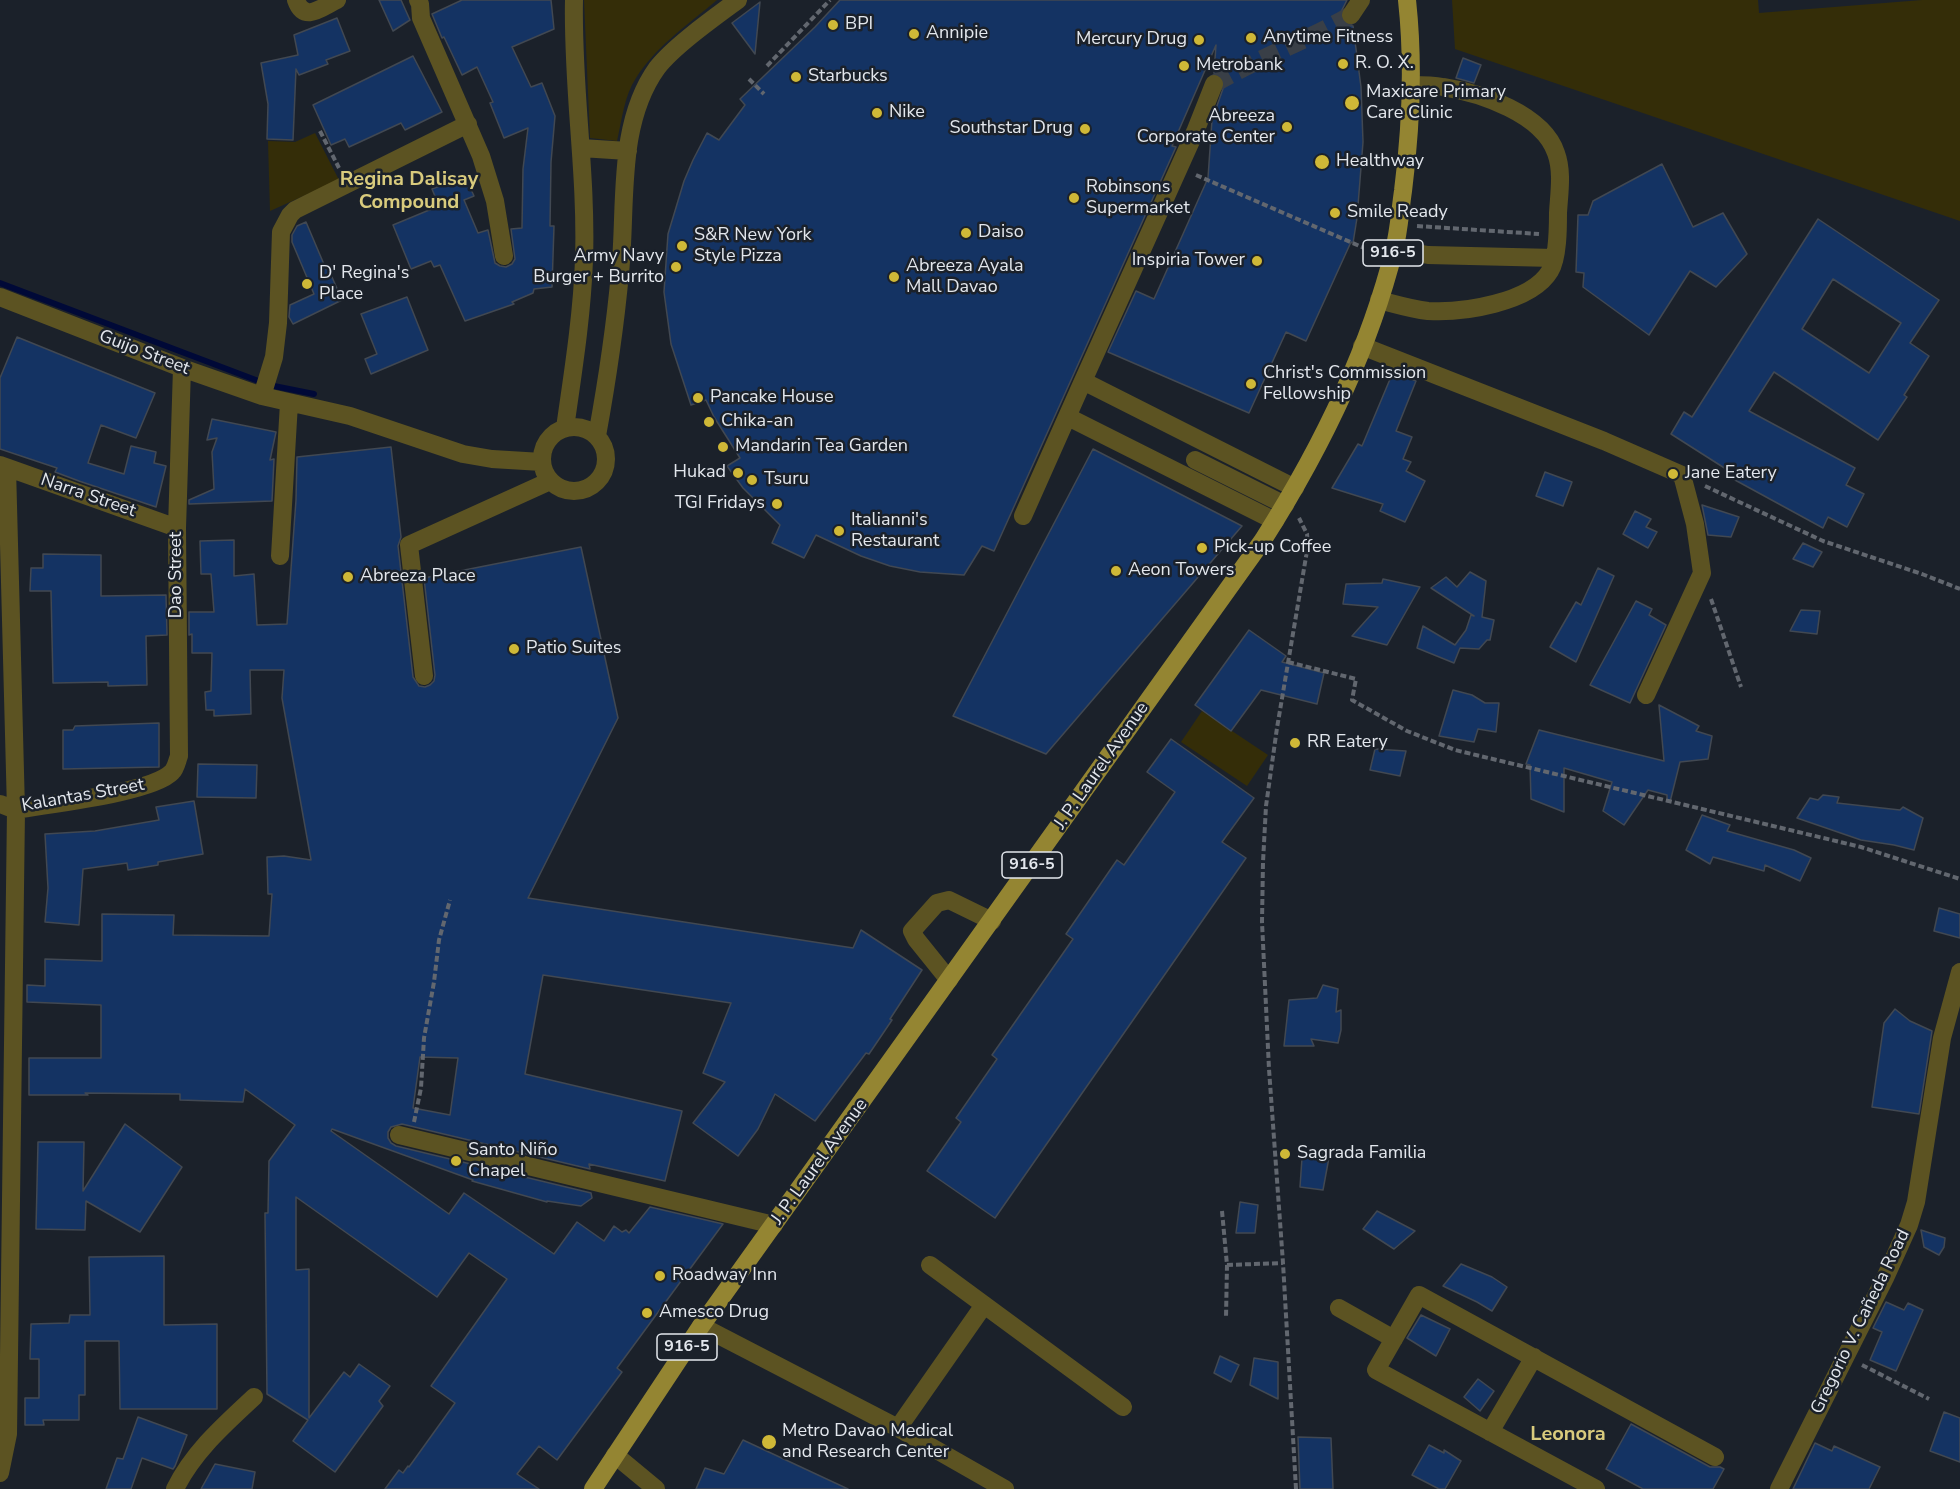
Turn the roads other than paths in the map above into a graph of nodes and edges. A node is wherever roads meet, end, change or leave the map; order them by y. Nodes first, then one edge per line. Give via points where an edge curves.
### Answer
1 (296, 0) edge
2 (337, 0) edge
3 (574, 0) edge
4 (738, 0) edge
5 (1407, 0) edge
6 (422, 1) edge
7 (1214, 84) tunnel mouth
8 (1411, 85) junction
9 (468, 124) junction
10 (581, 148) junction
11 (628, 151) junction
12 (1386, 246) junction
13 (504, 256) dead end
14 (1554, 258) junction
15 (0, 297) edge
16 (1379, 300) junction
17 (1362, 346) junction
18 (182, 368) junction
19 (1083, 381) junction
20 (261, 396) junction
21 (289, 403) junction
22 (1068, 417) junction
23 (565, 428) junction
24 (597, 436) junction
25 (1195, 460) dead end
26 (542, 462) junction
27 (4, 466) edge
28 (550, 481) junction
29 (1295, 488) junction
30 (1285, 505) junction
31 (1023, 516) dead end
32 (1275, 521) junction
33 (177, 528) junction
34 (280, 556) dead end
35 (6, 629) edge
36 (424, 676) dead end
37 (1646, 695) dead end
38 (164, 778) joint
39 (8, 807) edge
40 (992, 921) junction
41 (1960, 972) edge
42 (950, 980) junction
43 (405, 1136) road end
44 (6, 1215) edge
45 (774, 1225) junction
46 (930, 1264) dead end
47 (984, 1305) junction
48 (1339, 1308) dead end
49 (701, 1326) junction
50 (1394, 1340) junction
51 (1534, 1357) junction
52 (254, 1397) dead end
53 (1123, 1407) dead end
54 (898, 1428) junction
55 (4, 1431) edge
56 (1490, 1432) junction
57 (615, 1455) junction
58 (1715, 1457) dead end
59 (0, 1473) edge
60 (175, 1489) edge
61 (593, 1489) edge
62 (656, 1489) edge
63 (1005, 1489) edge
64 (1596, 1489) edge
65 (1779, 1489) edge

1 - 2 street via 303,12 310,13
3 - 10 street
4 - 11 street via 658,67 634,119
5 - 8 main road, J. P. Laurel Avenue / 916-5
6 - 9 street via 421,18
7 - 19 street
8 - 12 main road, J. P. Laurel Avenue / 916-5 via 1410,137 1398,225
8 - 14 street via 1443,87 1506,106 1537,124 1548,137 1557,154 1560,181
9 - 13 street via 495,201
9 - 20 street via 290,215 281,232 274,357
10 - 11 street
10 - 23 street via 584,260
11 - 24 street via 618,300
12 - 14 street via 1428,255
12 - 16 main road, J. P. Laurel Avenue / 916-5
14 - 16 street via 1550,271 1532,290 1496,304 1429,311
15 - 18 street, Guijo Street
16 - 17 main road, J. P. Laurel Avenue / 916-5
17 - 29 main road, J. P. Laurel Avenue / 916-5 via 1331,422
17 - 37 street via 1682,475 1702,573
18 - 20 street, Guijo Street
18 - 33 street, Dao Street
19 - 22 street
19 - 29 street
20 - 21 street, Guijo Street
21 - 26 street, Guijo Street via 350,416 463,454
21 - 34 street
22 - 31 street
22 - 32 street
23 - 24 street via 588,429
23 - 26 street via 547,441
24 - 28 street via 607,461 595,484 588,489 568,491
25 - 30 street
26 - 28 street
27 - 33 street, Narra Street
27 - 35 street
28 - 36 street via 409,545
29 - 30 main road, J. P. Laurel Avenue / 916-5
30 - 32 main road, J. P. Laurel Avenue / 916-5
32 - 40 main road, J. P. Laurel Avenue / 916-5
33 - 38 street, Dao Street via 179,756 172,772
35 - 39 street
38 - 39 street, Kalantas Street via 135,790
39 - 44 street
40 - 42 main road, J. P. Laurel Avenue / 916-5
40 - 42 street via 949,900 937,903 912,931
41 - 65 street, Gregorio V. Cañeda Road via 1942,1038 1916,1202 1900,1247
42 - 45 main road, J. P. Laurel Avenue / 916-5
43 - 45 street
44 - 55 street
45 - 49 main road, J. P. Laurel Avenue / 916-5
46 - 47 street
47 - 53 street
47 - 54 street
48 - 50 street
49 - 54 street
49 - 57 main road, J. P. Laurel Avenue / 916-5
50 - 51 street via 1419,1295
50 - 56 street via 1376,1370
51 - 56 street
51 - 58 street
52 - 60 street via 196,1454
54 - 63 street
55 - 59 street
56 - 64 street
57 - 61 main road, J. P. Laurel Avenue / 916-5
57 - 62 street

